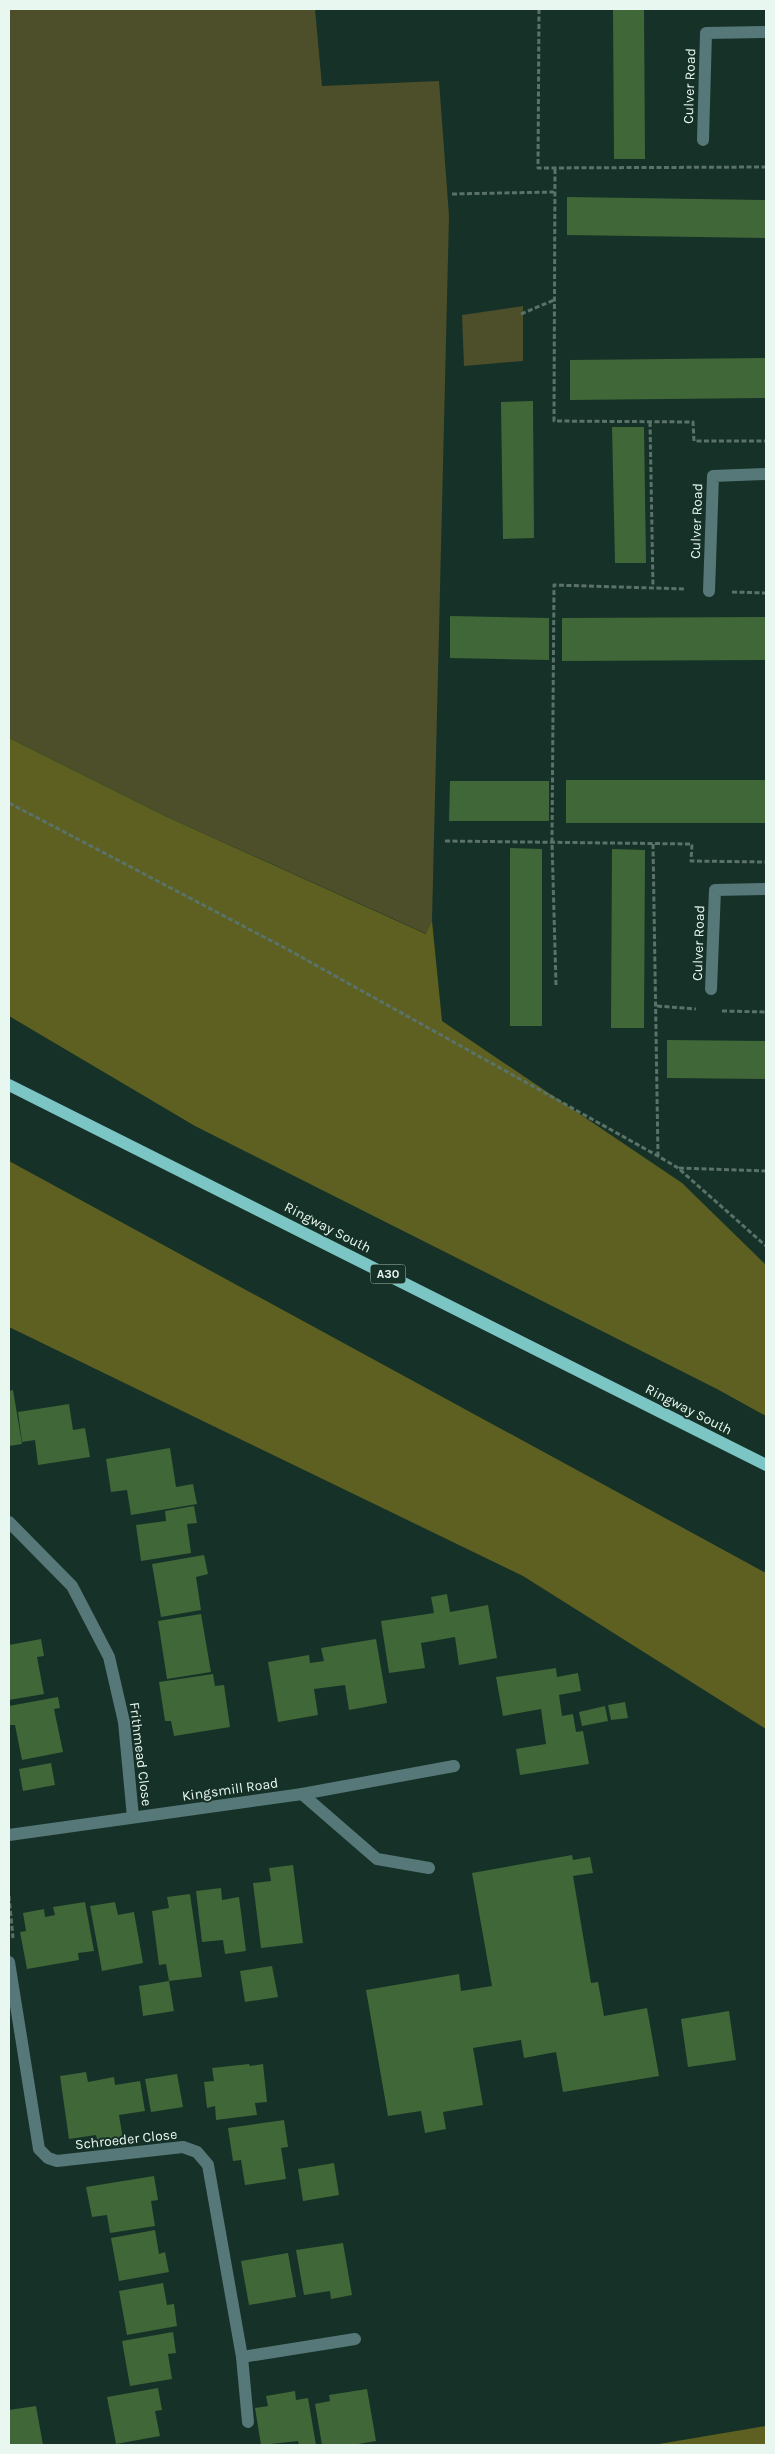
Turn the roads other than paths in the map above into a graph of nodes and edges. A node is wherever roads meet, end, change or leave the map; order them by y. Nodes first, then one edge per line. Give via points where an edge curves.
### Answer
1 (766, 32) edge
2 (703, 140) dead end
3 (766, 474) edge
4 (709, 591) dead end
5 (766, 889) edge
6 (711, 989) dead end
7 (9, 1085) edge
8 (766, 1465) edge
9 (9, 1522) edge
10 (454, 1766) dead end
11 (302, 1794) junction
12 (133, 1817) junction
13 (9, 1835) edge
14 (429, 1868) dead end
15 (9, 1962) edge
16 (355, 2340) dead end
17 (242, 2357) junction
18 (248, 2422) dead end

1 - 2 street, Culver Road via 706,33
3 - 4 street, Culver Road via 713,476
5 - 6 street, Culver Road via 715,890
7 - 8 main road, Ringway South / A30
9 - 12 street, Frithmead Close via 72,1586 109,1657 124,1722
10 - 11 street, Kingsmill Road
11 - 12 street, Kingsmill Road
11 - 14 street via 377,1859
12 - 13 street, Kingsmill Road
15 - 17 street, Schroeder Close via 39,2149 56,2161 183,2147 197,2152 208,2166
16 - 17 street
17 - 18 street, Schroeder Close

